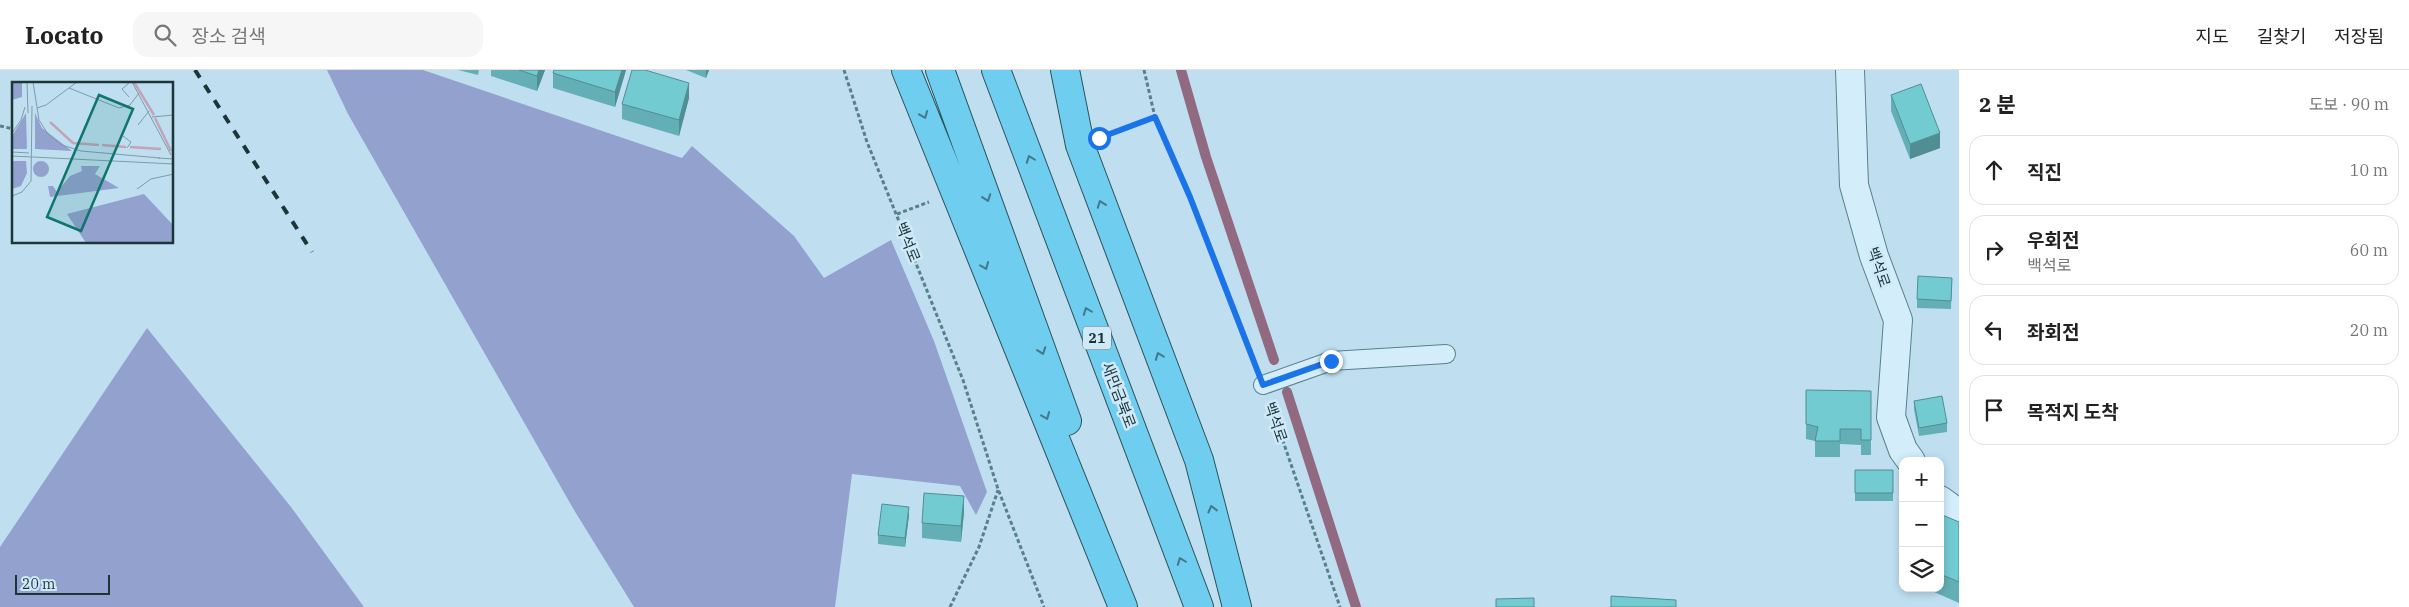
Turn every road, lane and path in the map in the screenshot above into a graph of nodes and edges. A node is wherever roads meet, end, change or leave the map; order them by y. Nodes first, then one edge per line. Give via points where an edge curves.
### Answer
1 (844, 70) edge
2 (906, 70) edge
3 (940, 70) edge
4 (996, 70) edge
5 (1065, 70) edge
6 (1144, 70) edge
7 (1850, 70) edge
8 (1155, 117) junction
9 (1107, 135) dead end
10 (936, 199) dead end
11 (897, 214) junction
12 (1446, 354) dead end
13 (1263, 385) junction
14 (1908, 457) edge
15 (998, 489) junction
16 (1943, 502) edge
17 (1959, 514) edge
18 (950, 607) edge
19 (1044, 607) edge
20 (1123, 607) edge
21 (1134, 607) edge
22 (1198, 607) edge
23 (1237, 607) edge
24 (1340, 607) edge

1 - 11 path, 백석로 via 867,142
2 -> 20 highway
3 -> 21 highway
22 -> 4 highway, 새만금북로 / 21
23 -> 5 highway via 1199,460 1080,144
6 - 8 path, 백석로
7 - 14 street, 백석로 via 1854,184 1874,256 1898,320 1891,417
8 - 9 path
8 - 13 path, 백석로
10 - 11 path
11 - 15 path, 백석로 via 963,380
12 - 13 lane via 1331,361
13 - 24 path, 백석로
15 - 18 path via 979,548
15 - 19 path, 백석로
16 - 17 street

